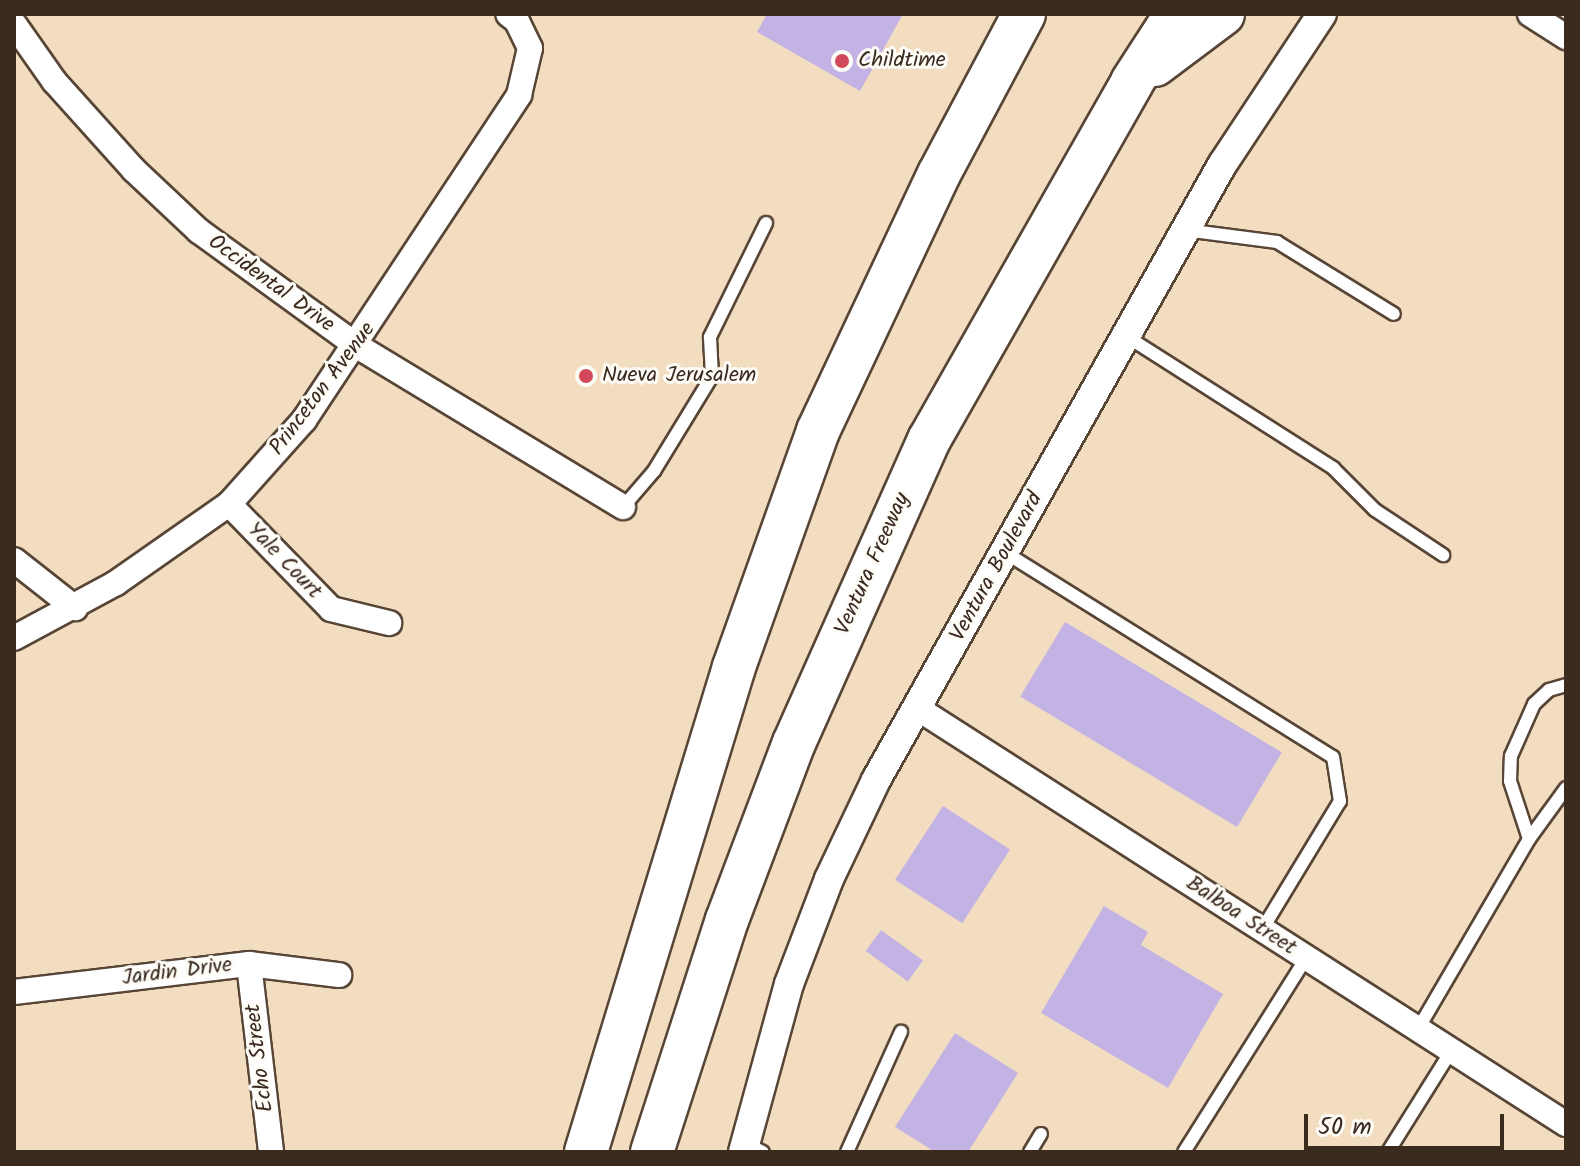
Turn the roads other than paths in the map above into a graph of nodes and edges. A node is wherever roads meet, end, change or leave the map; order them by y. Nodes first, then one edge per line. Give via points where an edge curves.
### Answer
1 (508, 14) edge
2 (1024, 14) edge
3 (1176, 14) edge
4 (1223, 14) edge
5 (1322, 14) edge
6 (1530, 14) edge
7 (14, 24) edge
8 (1566, 37) edge
9 (1132, 82) junction
10 (766, 223) dead end
11 (1185, 230) junction
12 (1394, 314) dead end
13 (1126, 336) junction
14 (357, 346) junction
15 (229, 504) junction
16 (623, 507) joint
17 (1006, 553) junction
18 (1443, 555) dead end
19 (14, 560) edge
20 (75, 608) junction
21 (389, 623) dead end
22 (14, 638) edge
23 (1566, 685) edge
24 (917, 708) junction
25 (1566, 788) edge
26 (1529, 839) junction
27 (1262, 930) junction
28 (1306, 958) junction
29 (249, 964) junction
30 (339, 975) dead end
31 (14, 992) edge
32 (1418, 1029) junction
33 (901, 1032) dead end
34 (1451, 1051) junction
35 (1566, 1124) edge
36 (1041, 1134) dead end
37 (751, 1149) edge
38 (271, 1152) edge
39 (586, 1152) edge
40 (652, 1152) edge
41 (847, 1152) edge
42 (1030, 1152) edge
43 (1184, 1152) edge
44 (1388, 1152) edge

1 - 14 street, Princeton Avenue via 530,48 519,95
2 - 39 highway via 939,174 818,431 725,696
3 - 9 highway, Ventura Freeway
4 - 9 highway
5 - 11 street, Ventura Boulevard via 1255,110
6 - 8 street
7 - 14 street, Occidental Drive via 54,81 144,181 199,231
9 - 40 highway, Ventura Freeway via 929,440 858,596 794,743 727,920
10 - 16 lane via 710,337 712,376 654,471
11 - 12 lane via 1277,242
11 - 13 street, Ventura Boulevard
13 - 17 street, Ventura Boulevard
13 - 18 lane via 1333,468 1375,510
14 - 15 street, Princeton Avenue via 304,420
14 - 16 street, Occidental Drive
15 - 20 street, Princeton Avenue
15 - 21 street, Yale Court via 331,609
17 - 24 street, Ventura Boulevard
17 - 27 lane via 1333,757 1340,801
19 - 20 street
20 - 22 street, Princeton Avenue
23 - 26 lane via 1549,690 1534,704 1511,756 1510,781
24 - 27 street, Balboa Street
24 - 37 street, Ventura Boulevard via 829,879 789,984
25 - 26 lane
26 - 32 lane
27 - 28 street, Balboa Street
28 - 32 street, Balboa Street
28 - 43 lane
29 - 30 street, Jardin Drive
29 - 31 street, Jardin Drive
29 - 38 street, Echo Street
32 - 34 street, Balboa Street
33 - 41 lane
34 - 35 street, Balboa Street
34 - 44 lane
36 - 42 lane

